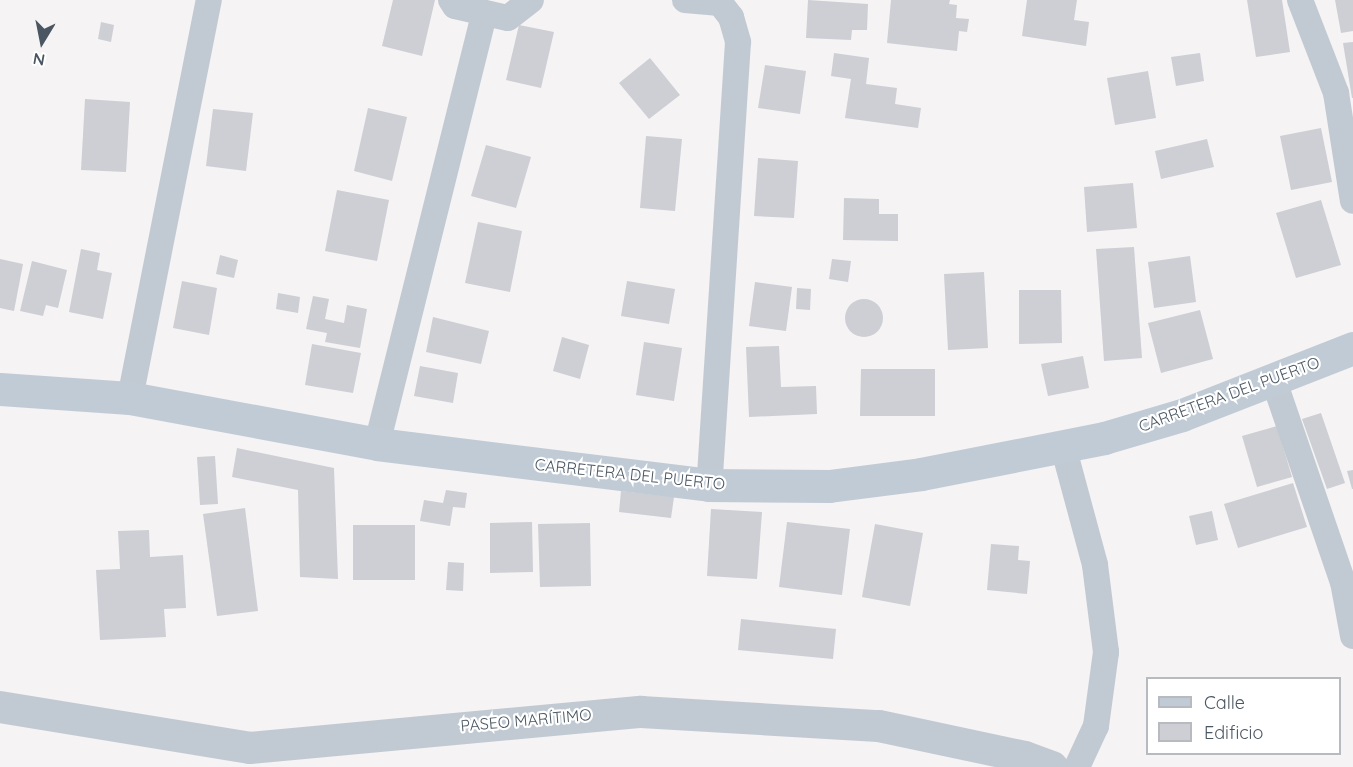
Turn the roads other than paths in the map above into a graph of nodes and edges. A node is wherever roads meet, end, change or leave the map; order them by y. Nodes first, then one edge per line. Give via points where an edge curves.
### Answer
1 (209, 0) edge
2 (451, 0) edge
3 (531, 0) edge
4 (685, 0) edge
5 (1300, 0) edge
6 (484, 14) junction
7 (1353, 201) edge
8 (1353, 348) edge
9 (1274, 381) junction
10 (0, 389) edge
11 (130, 398) junction
12 (377, 444) junction
13 (1063, 446) junction
14 (709, 485) junction
15 (1353, 636) edge
16 (0, 707) edge
17 (1052, 767) edge
18 (1077, 767) edge

1 - 11 street
2 - 6 street via 455,6
3 - 6 street via 508,18
4 - 14 street via 720,3 738,42
5 - 7 street via 1336,93
6 - 12 street
8 - 9 main road, CARRETERA DEL PUERTO
9 - 13 main road, CARRETERA DEL PUERTO via 1182,415
9 - 15 street via 1343,582
10 - 11 main road, CARRETERA DEL PUERTO
11 - 12 main road, CARRETERA DEL PUERTO
12 - 14 main road, CARRETERA DEL PUERTO
13 - 14 main road, CARRETERA DEL PUERTO via 921,474 829,486
13 - 18 street via 1095,565 1106,652 1095,726
16 - 17 street, PASEO MARÍTIMO via 250,748 641,712 879,726 1025,757

